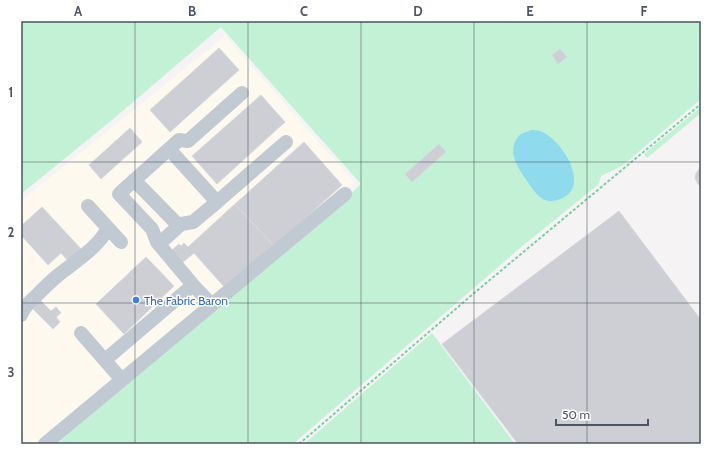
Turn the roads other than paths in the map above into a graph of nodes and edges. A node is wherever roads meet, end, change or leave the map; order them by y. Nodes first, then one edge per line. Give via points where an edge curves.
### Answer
1 (242, 93) dead end
2 (286, 142) dead end
3 (169, 149) junction
4 (134, 180) junction
5 (345, 194) dead end
6 (217, 202) junction
7 (88, 206) dead end
8 (179, 226) junction
9 (108, 228) junction
10 (121, 242) dead end
11 (159, 244) junction
12 (193, 285) junction
13 (212, 305) junction
14 (21, 315) edge
15 (81, 332) dead end
16 (105, 360) junction
17 (122, 380) junction
18 (45, 444) edge

1 - 3 lane via 188,141 179,140
2 - 6 lane
3 - 4 lane
3 - 6 lane
4 - 8 lane
4 - 11 lane via 119,194 152,229
5 - 13 lane
6 - 8 lane via 193,222
7 - 9 lane
8 - 11 lane
9 - 10 lane
9 - 14 lane via 100,240 24,307
11 - 12 lane
12 - 13 lane
12 - 16 lane
13 - 17 lane
15 - 16 lane
16 - 17 lane
17 - 18 lane

